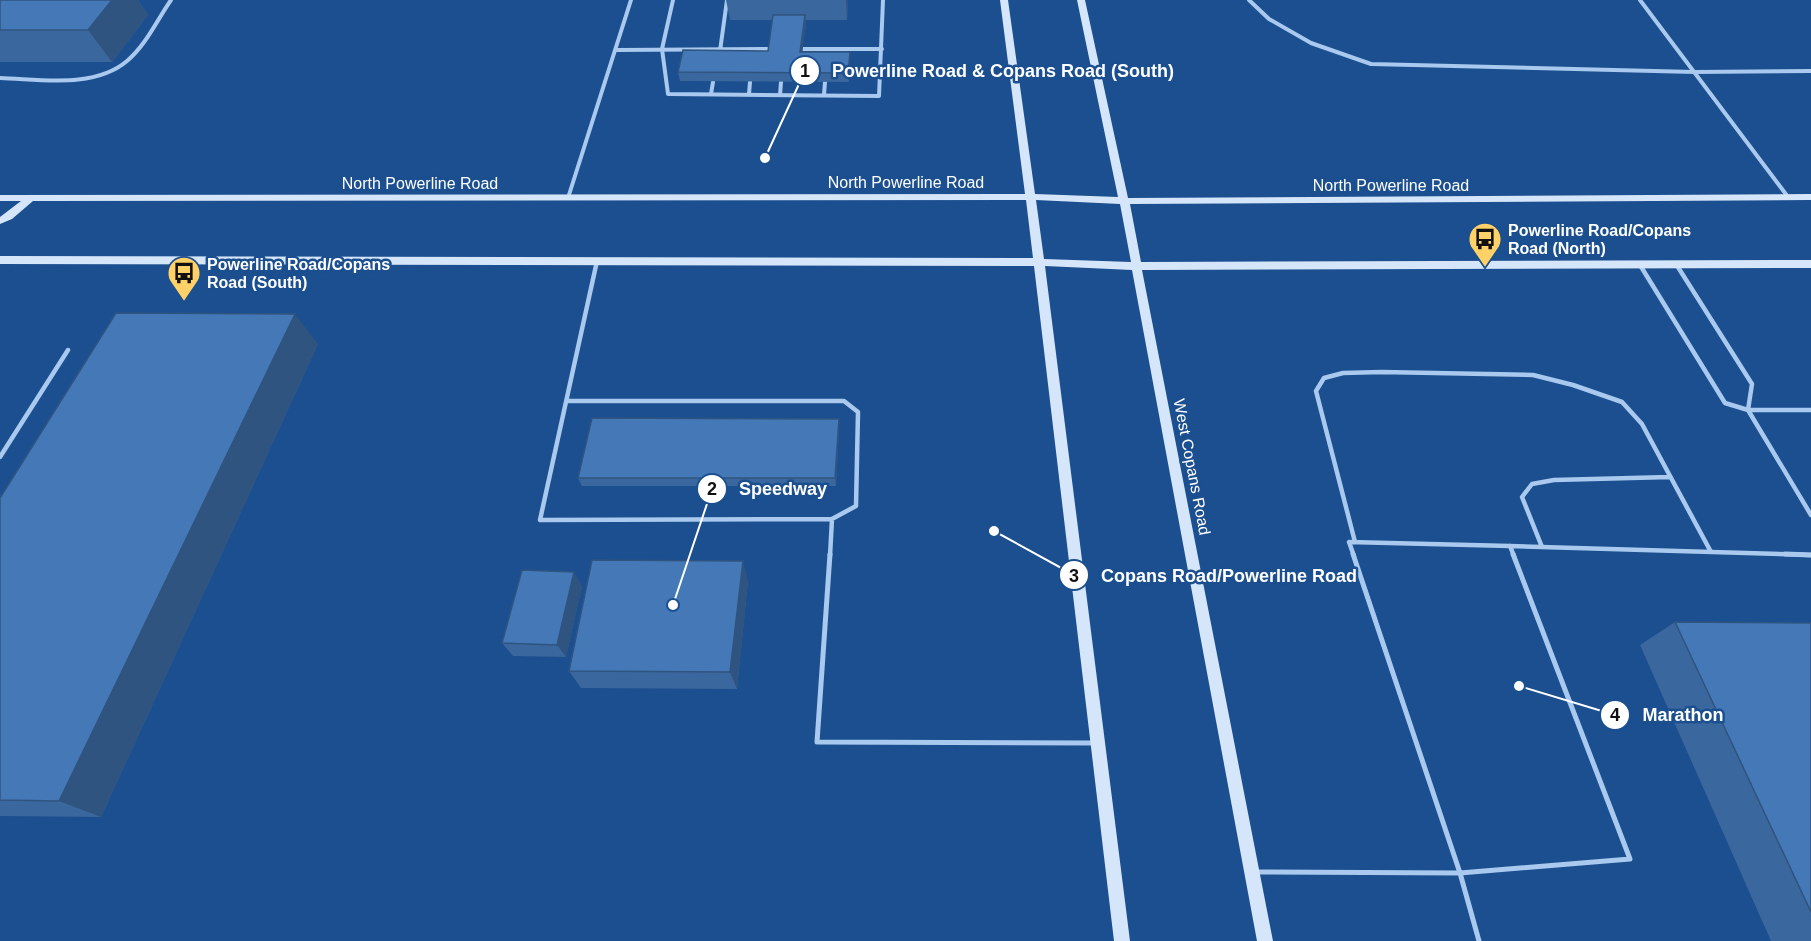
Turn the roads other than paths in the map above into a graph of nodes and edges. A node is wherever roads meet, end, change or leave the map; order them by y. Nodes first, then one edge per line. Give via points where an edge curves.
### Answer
1 (171, 0) edge
2 (631, 0) edge
3 (673, 0) edge
4 (727, 0) edge
5 (883, 0) edge
6 (1004, 0) edge
7 (1081, 0) edge
8 (1249, 0) edge
9 (1640, 0) edge
10 (755, 48) junction
11 (662, 49) junction
12 (720, 49) junction
13 (771, 49) edge
14 (803, 49) edge
15 (827, 49) junction
16 (882, 49) junction
17 (616, 50) junction
18 (754, 54) edge
19 (826, 55) edge
20 (718, 60) edge
21 (1811, 71) edge
22 (1694, 72) junction
23 (0, 78) edge
24 (713, 82) edge
25 (750, 82) edge
26 (782, 82) edge
27 (825, 82) edge
28 (711, 94) junction
29 (750, 94) junction
30 (780, 95) junction
31 (824, 95) junction
32 (1031, 197) junction
33 (1811, 197) edge
34 (0, 198) edge
35 (31, 198) junction
36 (568, 198) junction
37 (1788, 198) junction
38 (1124, 201) junction
39 (0, 221) edge
40 (0, 260) edge
41 (597, 261) junction
42 (1039, 262) junction
43 (1640, 264) junction
44 (1676, 264) junction
45 (1811, 264) edge
46 (1136, 266) junction
47 (68, 350) dead end
48 (567, 401) junction
49 (1748, 410) junction
50 (1811, 410) edge
51 (0, 457) edge
52 (1670, 477) junction
53 (1811, 515) edge
54 (832, 519) junction
55 (1354, 542) junction
56 (1510, 546) junction
57 (1542, 547) junction
58 (1711, 552) junction
59 (1811, 555) edge
60 (1098, 743) junction
61 (1252, 872) junction
62 (1460, 873) junction
63 (1122, 941) edge
64 (1265, 941) edge
65 (1479, 941) edge

1 - 23 lane via 127,61 108,73 87,79
2 - 17 lane
3 - 11 lane
4 - 12 lane
5 - 16 lane
6 - 32 main road
7 - 38 main road, West Copans Road
8 - 22 lane via 1269,19 1311,43 1371,64
9 - 22 lane
10 - 12 lane
10 - 13 lane
10 - 18 lane
11 - 12 lane
11 - 17 lane
11 - 28 lane via 668,93
12 - 20 lane
14 - 15 lane
15 - 16 lane
15 - 19 lane
16 - 31 lane via 879,96
17 - 36 lane
21 - 22 lane
22 - 37 lane
24 - 28 lane
25 - 29 lane
26 - 30 lane
27 - 31 lane
28 - 29 lane
29 - 30 lane
30 - 31 lane
32 - 36 main road, North Powerline Road
32 - 38 main road, North Powerline Road
32 - 42 main road
33 - 37 main road, North Powerline Road
34 - 35 main road, North Powerline Road
35 - 36 main road, North Powerline Road
35 - 39 main road
37 - 38 main road, North Powerline Road
38 - 46 main road, West Copans Road
40 - 41 main road
41 - 42 main road
41 - 48 lane
42 - 46 main road
42 - 60 main road
43 - 44 main road
43 - 46 main road
43 - 49 lane via 1725,403
44 - 45 main road
44 - 49 lane via 1752,384
46 - 61 main road, West Copans Road
47 - 51 lane
48 - 54 lane via 540,520
48 - 54 lane via 844,401 858,412 856,506
49 - 50 lane
49 - 53 lane
52 - 55 lane via 1642,424 1622,402 1573,385 1533,375 1497,373 1342,373 1324,378 1316,391
52 - 57 lane via 1532,484 1522,497
52 - 58 lane
54 - 60 lane via 817,742
55 - 56 lane
55 - 62 lane via 1349,542
56 - 57 lane
56 - 62 lane via 1630,859
57 - 58 lane
58 - 59 lane
60 - 63 main road
61 - 62 lane
61 - 64 main road, West Copans Road
62 - 65 lane

